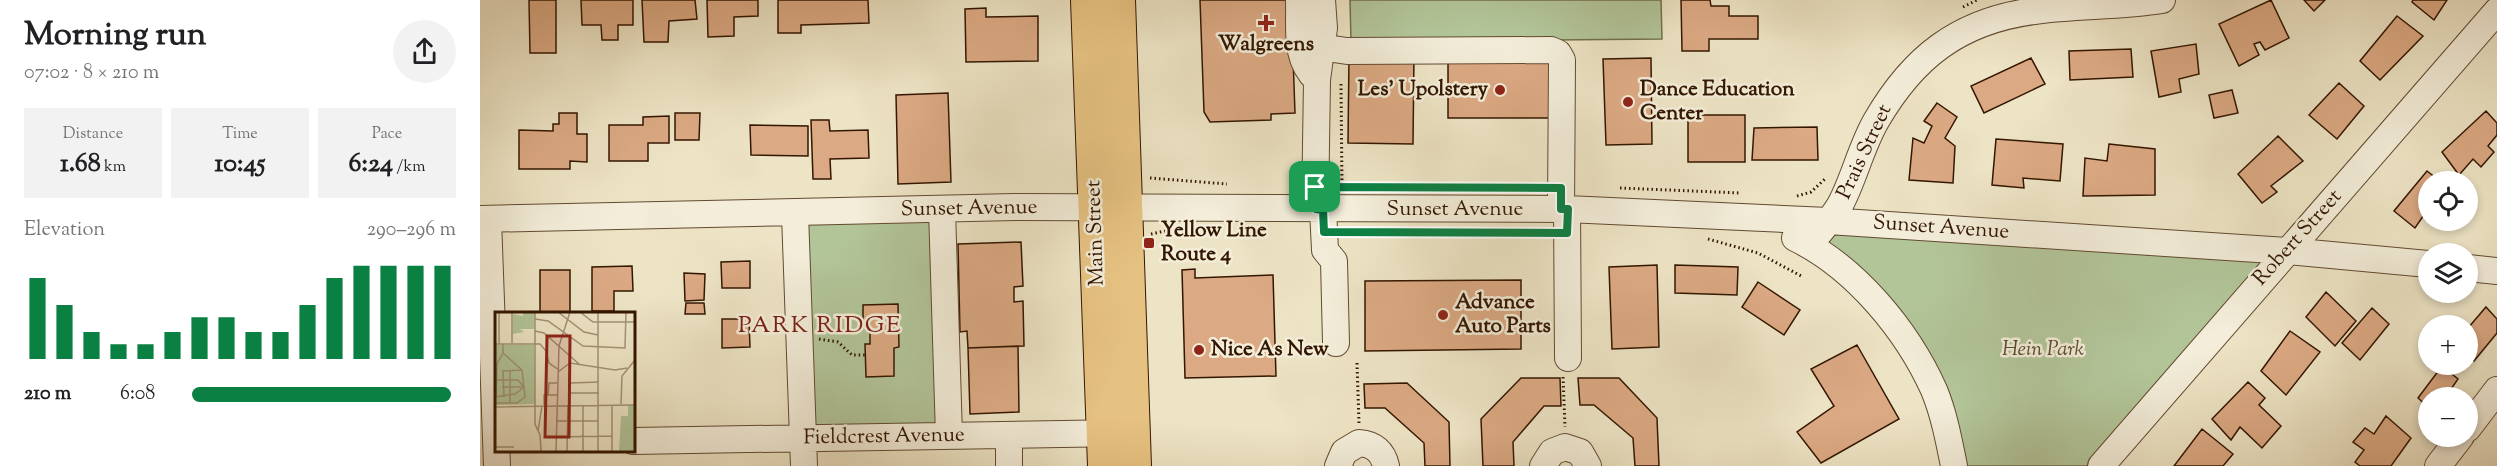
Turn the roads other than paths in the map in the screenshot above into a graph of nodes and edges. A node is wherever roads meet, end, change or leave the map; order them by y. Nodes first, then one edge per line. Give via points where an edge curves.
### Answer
1 (1087, 0) edge
2 (1119, 0) edge
3 (1299, 0) edge
4 (1322, 0) edge
5 (2162, 0) edge
6 (2497, 11) edge
7 (1332, 49) junction
8 (1317, 80) junction
9 (1744, 205) junction
10 (1095, 207) junction
11 (1127, 207) junction
12 (942, 209) junction
13 (1319, 210) junction
14 (795, 214) junction
15 (1565, 217) junction
16 (484, 219) edge
17 (1828, 220) junction
18 (1810, 245) junction
19 (2288, 251) junction
20 (2418, 263) edge
21 (2478, 269) edge
22 (2497, 271) edge
23 (1336, 343) dead end
24 (1566, 364) road end
25 (2497, 390) edge
26 (2478, 415) edge
27 (1134, 433) junction
28 (1103, 434) junction
29 (1009, 435) junction
30 (949, 436) junction
31 (803, 437) junction
32 (634, 441) edge
33 (2453, 447) edge
34 (492, 449) edge
35 (804, 466) edge
36 (1009, 466) edge
37 (1104, 466) edge
38 (1135, 466) edge
39 (1338, 466) edge
40 (1386, 466) edge
41 (1543, 466) edge
42 (1588, 466) edge
43 (1954, 466) edge
44 (2101, 466) edge
45 (2438, 466) edge

1 - 10 main road, Main Street
2 - 11 main road, Main Street
3 - 8 street via 1301,60
4 - 7 street via 1324,28
5 - 17 street, Prais Street via 2004,16 1949,38 1907,74 1889,99 1874,124 1839,206
6 - 19 street, Robert Street
7 - 8 street
7 - 15 street via 1558,53 1562,60
8 - 13 street
9 - 15 street, Sunset Avenue
9 - 17 street, Sunset Avenue
9 - 18 street
10 - 11 street, Sunset Avenue
10 - 12 street, Sunset Avenue
10 - 28 main road, Main Street
11 - 13 street, Sunset Avenue
11 - 27 main road, Main Street
12 - 14 street, Sunset Avenue
12 - 30 street
13 - 15 street, Sunset Avenue
13 - 23 street via 1324,250 1334,261
14 - 16 street, Sunset Avenue
14 - 31 street
15 - 24 street
16 - 34 street
17 - 18 street, Prais Street
17 - 19 street, Sunset Avenue
18 - 43 street via 1832,260 1872,299 1917,358 1934,390
19 - 20 street, Sunset Avenue
19 - 44 street, Robert Street
21 - 22 street
25 - 26 street
27 - 28 street, Fieldcrest Avenue
27 - 38 main road, Main Street
28 - 29 street, Fieldcrest Avenue
28 - 37 main road, Main Street
29 - 30 street, Fieldcrest Avenue
29 - 36 street
30 - 31 street, Fieldcrest Avenue
31 - 32 street, Fieldcrest Avenue
31 - 35 street
33 - 45 street
39 - 40 street via 1344,452 1359,443 1379,451
41 - 42 street via 1552,452 1565,447 1580,452

